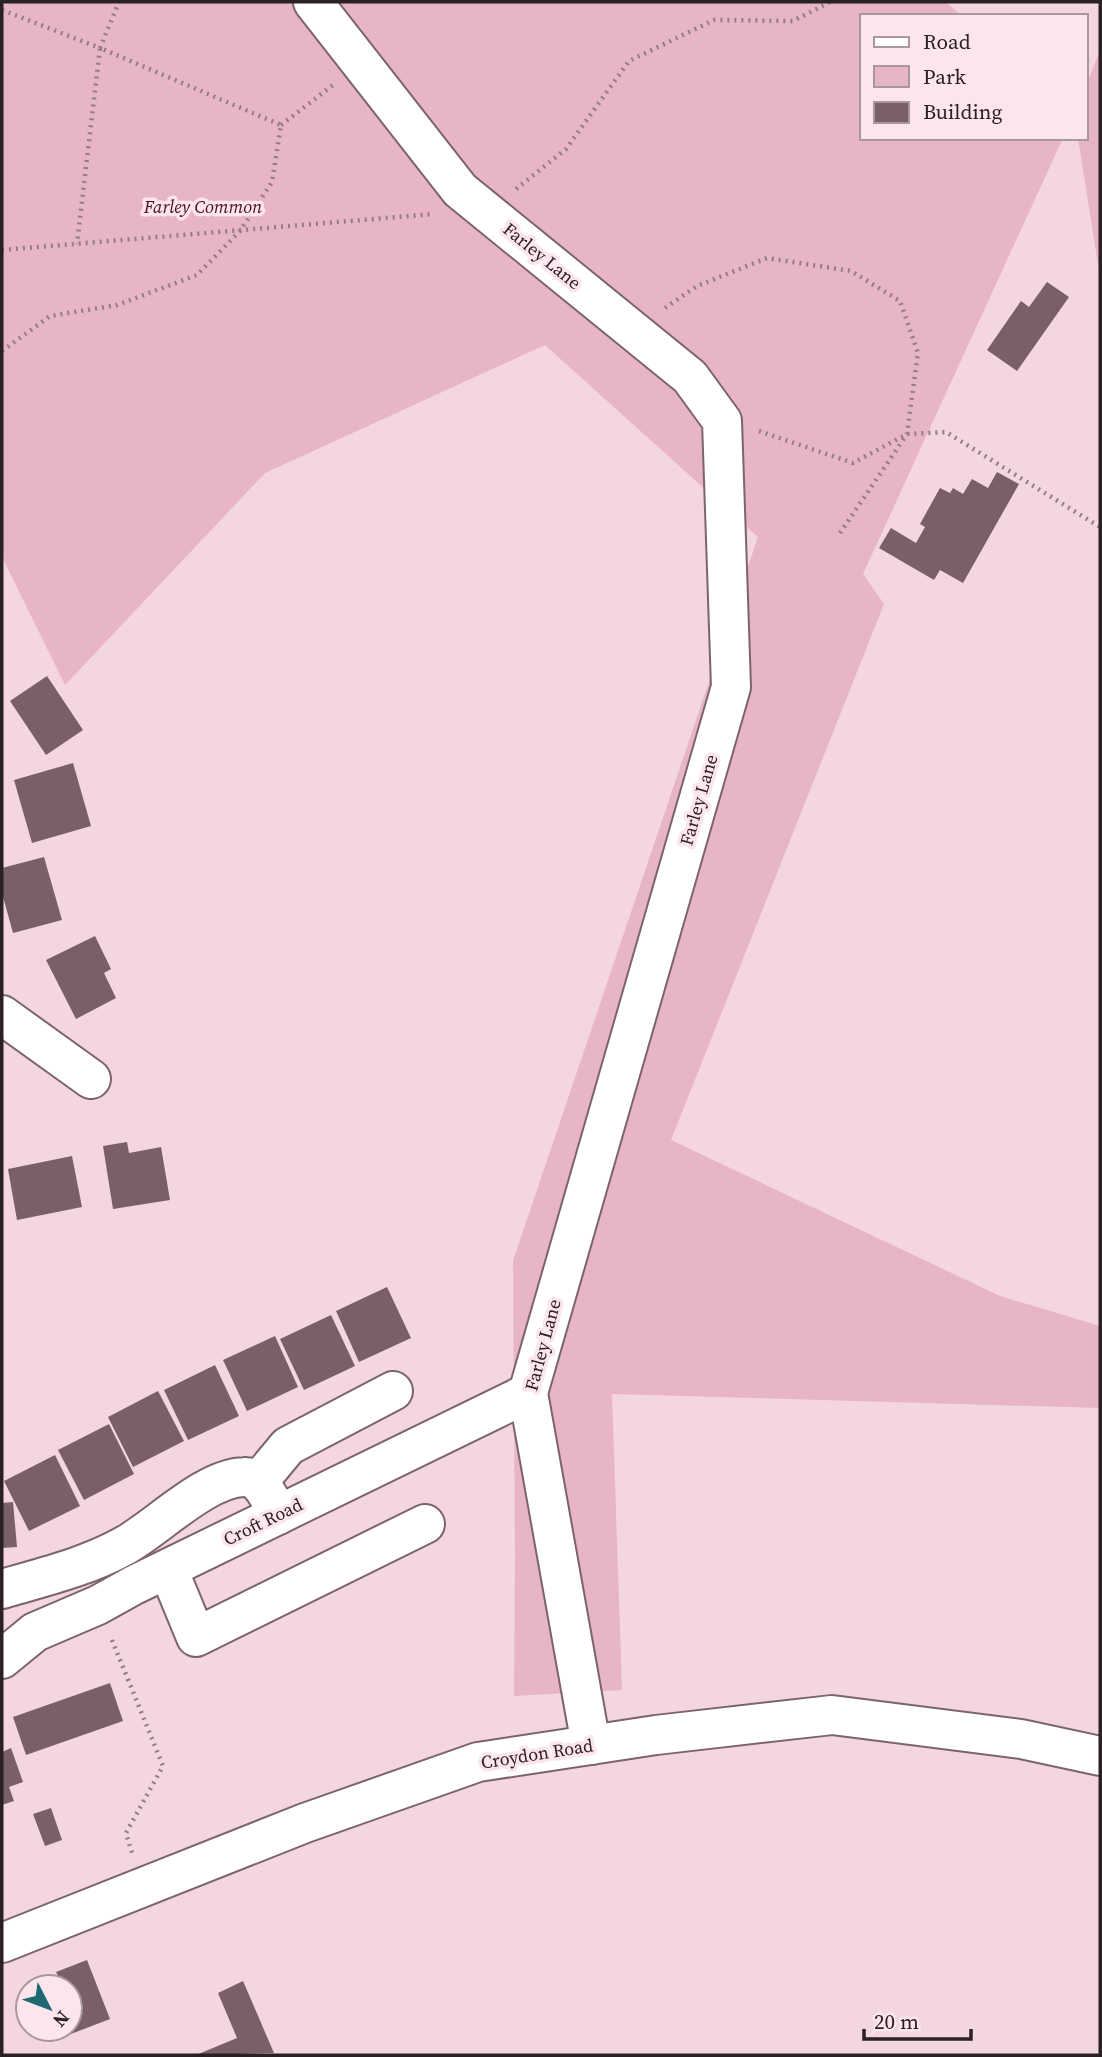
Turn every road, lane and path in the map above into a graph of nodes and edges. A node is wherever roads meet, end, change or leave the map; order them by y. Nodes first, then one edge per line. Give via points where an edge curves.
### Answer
1 (119, 2) edge
2 (313, 2) edge
3 (830, 2) edge
4 (2, 10) edge
5 (100, 48) junction
6 (361, 63) junction
7 (281, 125) junction
8 (486, 210) junction
9 (240, 231) junction
10 (77, 244) junction
11 (2, 250) edge
12 (633, 330) junction
13 (2, 351) edge
14 (719, 417) junction
15 (907, 434) junction
16 (1100, 527) edge
17 (838, 536) dead end
18 (2, 1015) edge
19 (91, 1079) dead end
20 (393, 1391) dead end
21 (528, 1393) junction
22 (259, 1481) junction
23 (278, 1515) junction
24 (425, 1524) dead end
25 (167, 1569) junction
26 (2, 1590) edge
27 (98, 1605) junction
28 (18, 1630) edge
29 (2, 1658) edge
30 (591, 1745) junction
31 (1100, 1756) edge
32 (144, 1887) junction
33 (2, 1943) edge

1 - 5 path
2 - 6 street, Farley Lane
3 - 8 path via 793,21 714,20 629,61 566,149
4 - 5 path
5 - 7 path
5 - 10 path
6 - 7 path
6 - 8 street, Farley Lane via 460,190
7 - 9 path via 272,182
8 - 9 path
8 - 12 street, Farley Lane
9 - 10 path
9 - 13 path via 197,275 117,305 50,316
10 - 11 path
12 - 14 street, Farley Lane via 691,377
12 - 15 path via 697,286 767,258 852,271 900,300 918,353
14 - 15 path via 853,463
14 - 21 street, Farley Lane via 731,687
15 - 16 path via 946,432
15 - 17 path
18 - 19 street
20 - 22 street via 288,1446
21 - 23 street, Croft Road
21 - 30 street, Farley Lane
22 - 23 street
22 - 26 street via 246,1476 222,1482 125,1546
23 - 25 street, Croft Road
24 - 25 street via 196,1637
25 - 27 street, Croft Road
27 - 28 street, Croft Road
27 - 32 path via 163,1766 126,1833
28 - 29 street, Croft Road
30 - 31 street, Croydon Road via 832,1715 1021,1739
30 - 32 street, Croydon Road via 478,1762 305,1823
32 - 33 street, Croydon Road

